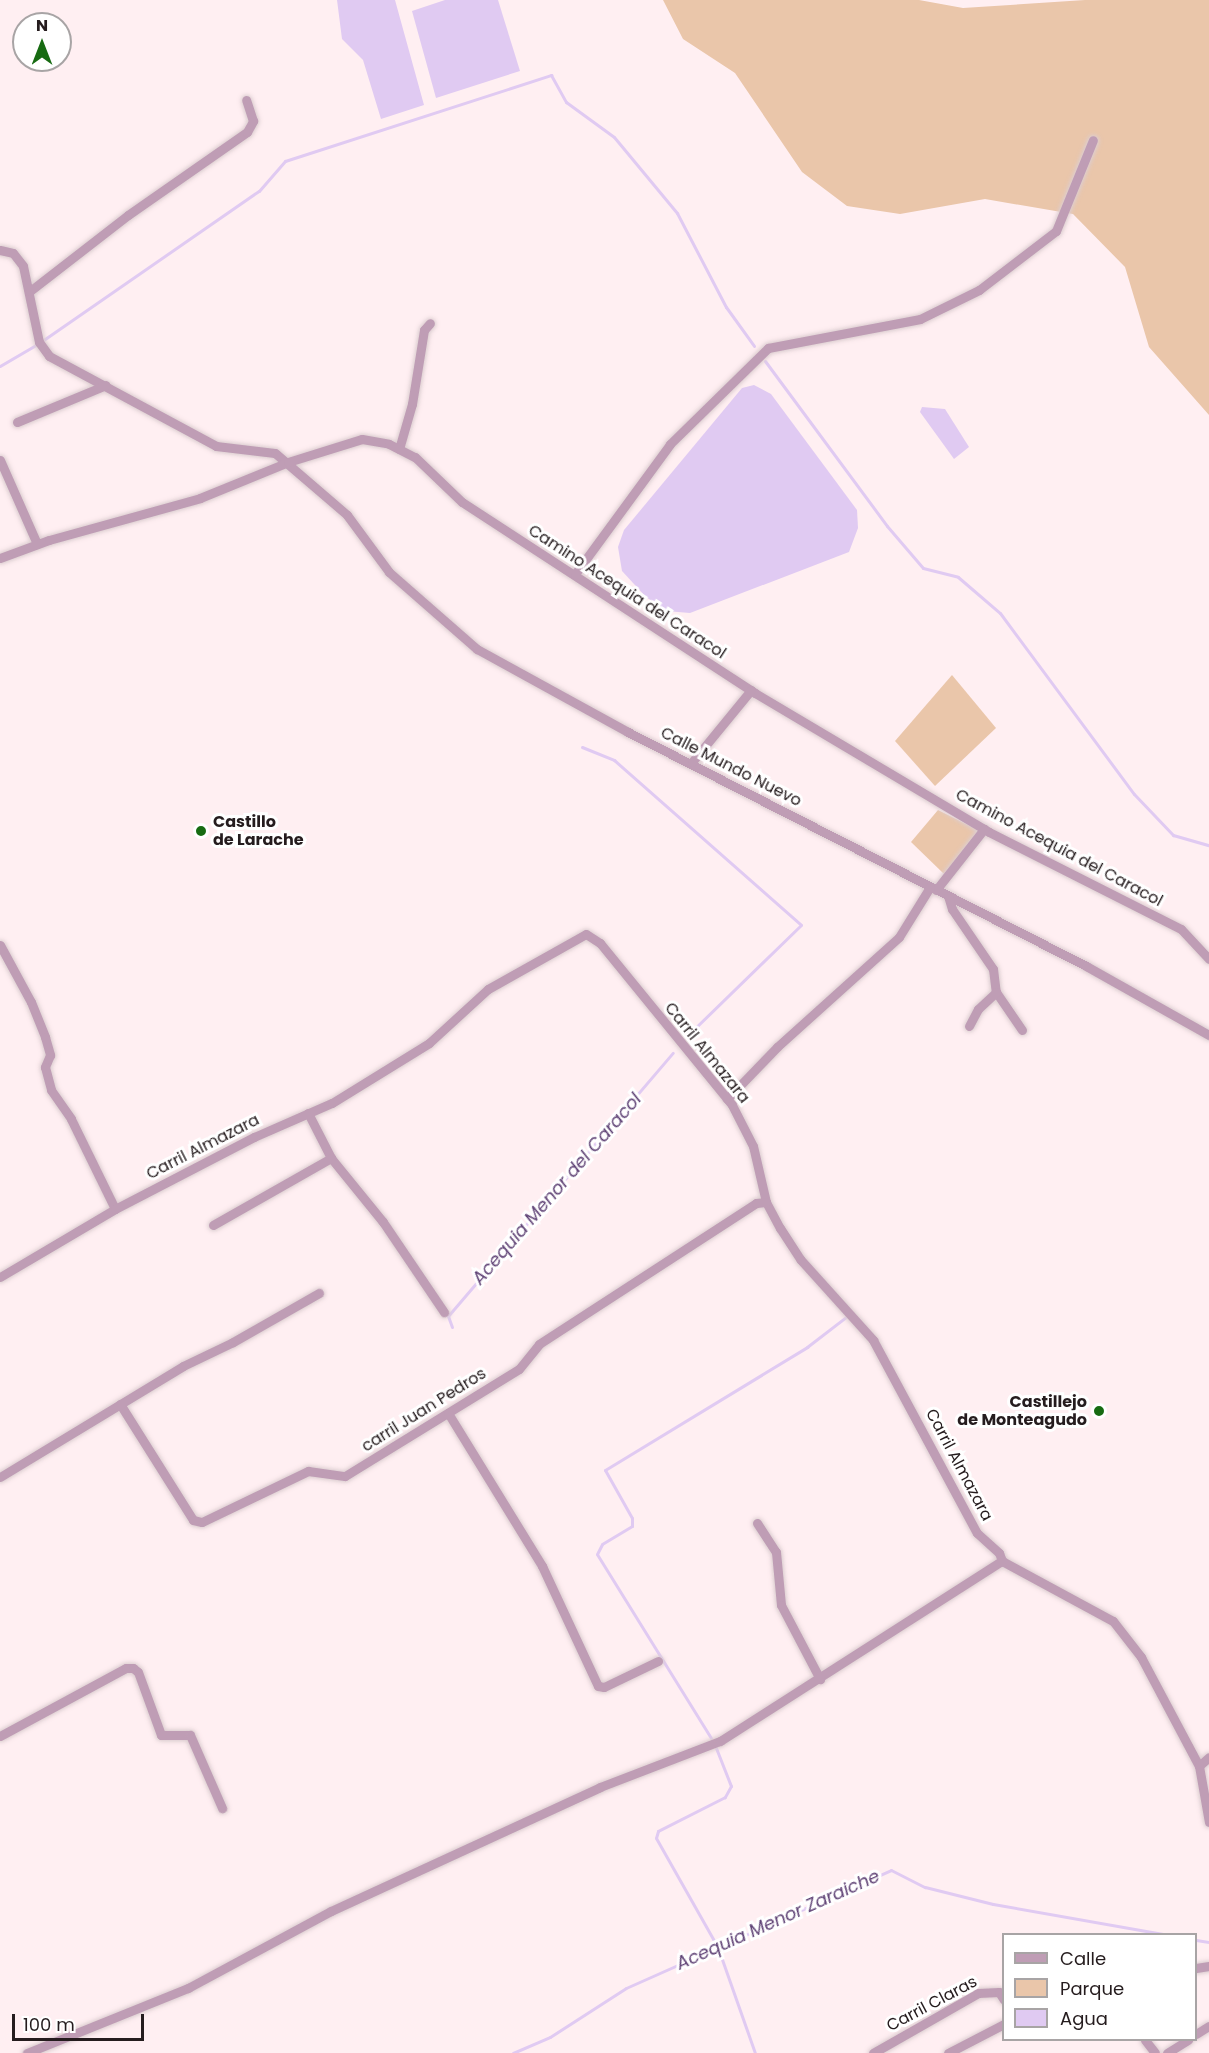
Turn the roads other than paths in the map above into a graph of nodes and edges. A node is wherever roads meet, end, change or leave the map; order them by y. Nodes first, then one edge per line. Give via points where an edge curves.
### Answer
1 (246, 100) dead end
2 (1093, 140) dead end
3 (0, 250) edge
4 (30, 291) junction
5 (430, 323) dead end
6 (106, 385) junction
7 (17, 422) dead end
8 (399, 449) junction
9 (0, 460) edge
10 (288, 462) junction
11 (37, 544) junction
12 (0, 558) edge
13 (575, 574) junction
14 (751, 690) junction
15 (693, 762) junction
16 (984, 829) junction
17 (933, 888) junction
18 (948, 896) junction
19 (0, 945) edge
20 (1209, 959) edge
21 (996, 992) junction
22 (969, 1026) dead end
23 (1022, 1030) dead end
24 (1209, 1035) edge
25 (727, 1099) junction
26 (308, 1113) junction
27 (331, 1158) junction
28 (766, 1202) junction
29 (115, 1209) junction
30 (213, 1225) dead end
31 (0, 1277) edge
32 (319, 1293) dead end
33 (444, 1312) dead end
34 (120, 1404) junction
35 (448, 1413) junction
36 (0, 1477) edge
37 (758, 1523) dead end
38 (1002, 1561) junction
39 (658, 1661) dead end
40 (820, 1679) junction
41 (0, 1736) edge
42 (1209, 1757) edge
43 (1199, 1766) junction
44 (222, 1808) dead end
45 (1209, 1822) edge
46 (1002, 1997) edge
47 (1002, 2025) edge
48 (1146, 2041) edge
49 (1186, 2041) edge
50 (27, 2053) edge
51 (873, 2053) edge
52 (948, 2053) edge
53 (1155, 2053) edge
54 (1167, 2053) edge

1 - 4 street via 253,121 247,132 128,215
2 - 13 street via 1056,231 979,290 920,318 768,348 670,444
3 - 4 street via 13,253 23,266
4 - 6 street via 39,342 49,356
5 - 8 street via 424,330 412,404
6 - 7 street
6 - 10 street via 216,446 275,453
8 - 10 street, Camino Acequia del Caracol via 362,439
8 - 13 street, Camino Acequia del Caracol via 416,457 462,502
9 - 11 street
10 - 11 street, Camino Acequia del Caracol via 200,498
10 - 15 street, Calle Mundo Nuevo via 347,515 389,572 477,649
11 - 12 street, Camino Acequia del Caracol
13 - 14 street, Camino Acequia del Caracol
14 - 15 street
14 - 16 street, Camino Acequia del Caracol
15 - 17 street, Calle Mundo Nuevo
16 - 17 street
16 - 20 street, Camino Acequia del Caracol via 1181,929
17 - 18 street, Calle Mundo Nuevo
17 - 25 street via 899,937 777,1047
18 - 21 street via 952,909 993,969
18 - 24 street, Calle Mundo Nuevo via 1086,966
19 - 29 street via 45,1037 50,1055 45,1067 51,1089 71,1119
21 - 22 street via 978,1009
21 - 23 street
25 - 26 street, Carril Almazara via 600,943 586,934 488,989 429,1042 332,1103
25 - 28 street, Carril Almazara via 753,1146
26 - 27 street
26 - 29 street, Carril Almazara
27 - 30 street
27 - 33 street via 383,1222
28 - 35 street, carril Juan Pedros via 756,1203 539,1344 519,1369
28 - 38 street, Carril Almazara via 801,1260 873,1340 977,1533
29 - 31 street, Carril Almazara
32 - 34 street
34 - 35 street, carril Juan Pedros via 193,1520 202,1522 308,1471 345,1476
34 - 36 street
35 - 39 street via 542,1566 598,1686 604,1687
37 - 40 street via 776,1552 781,1605
38 - 40 street
38 - 43 street, Carril Almazara via 1113,1621 1141,1657
40 - 50 street via 720,1741 600,1787 331,1911 188,1988
41 - 44 street via 126,1668 133,1668 162,1735 190,1735
42 - 43 street
43 - 45 street, Carril Almazara
46 - 51 street, Carril Claras via 999,1992 978,1993
47 - 52 street
48 - 53 street
49 - 54 street

